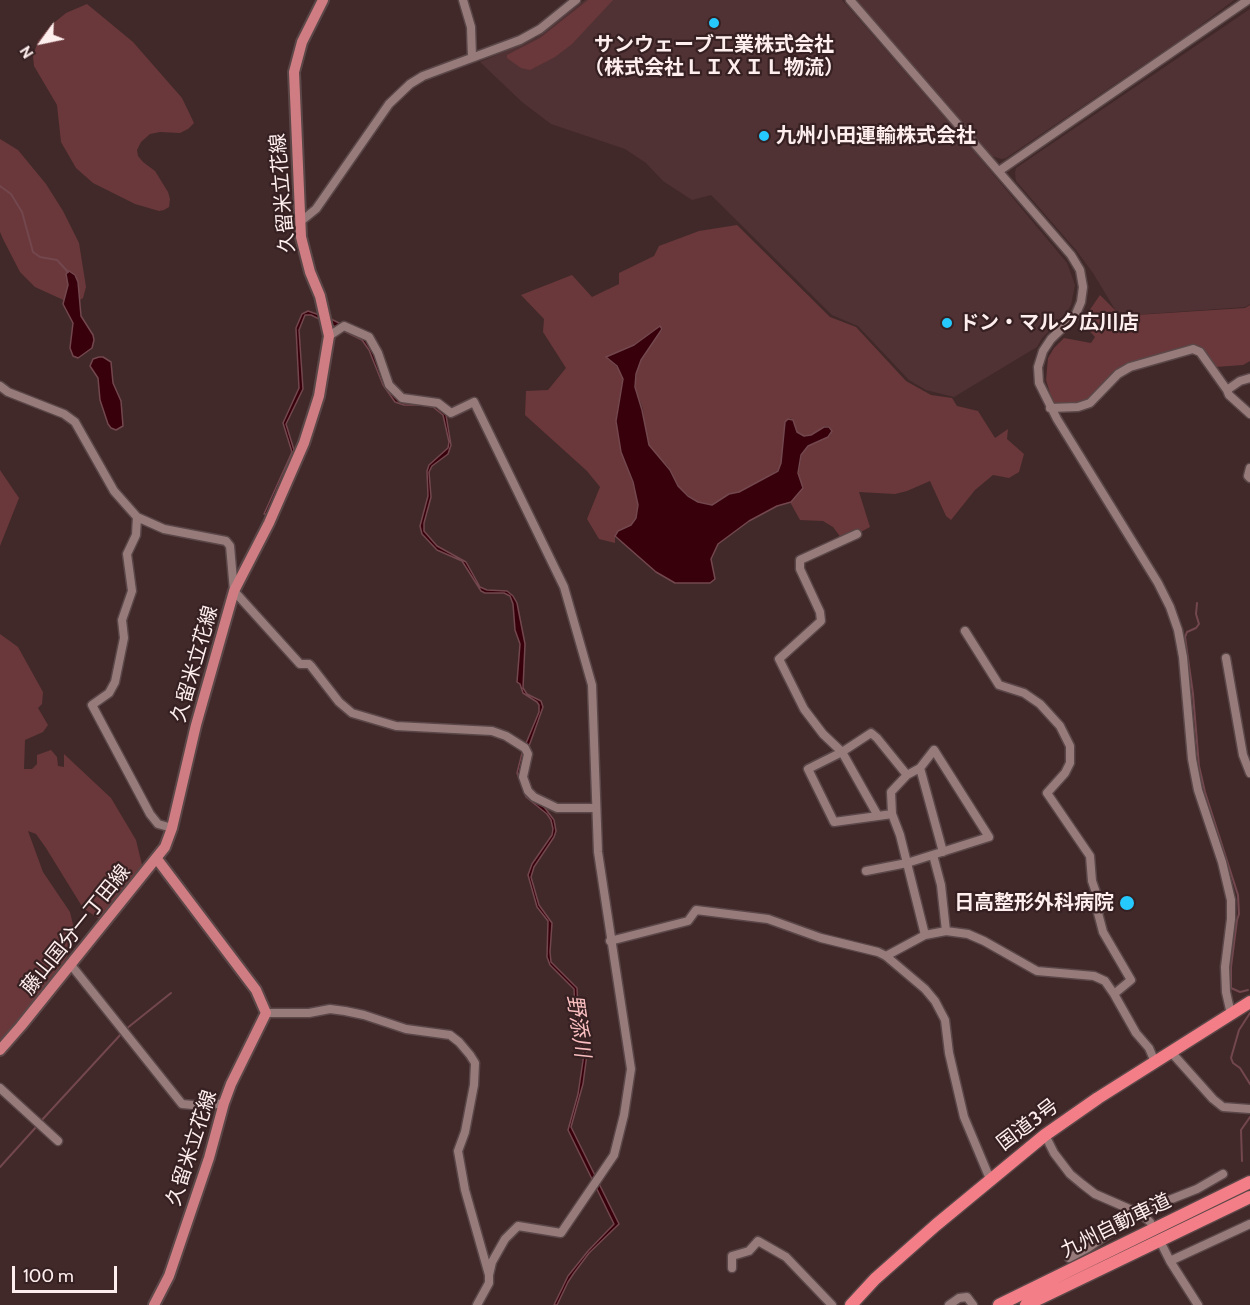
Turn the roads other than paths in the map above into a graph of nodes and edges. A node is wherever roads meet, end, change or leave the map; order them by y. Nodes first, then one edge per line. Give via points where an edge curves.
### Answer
1 (323, 0) edge
2 (463, 0) edge
3 (576, 0) edge
4 (850, 0) edge
5 (1248, 0) edge
6 (472, 57) junction
7 (999, 171) junction
8 (300, 222) junction
9 (329, 336) junction
10 (1250, 378) edge
11 (0, 386) edge
12 (1227, 390) junction
13 (1050, 408) junction
14 (1250, 414) edge
15 (1250, 468) edge
16 (1250, 478) edge
17 (137, 517) junction
18 (857, 534) dead end
19 (234, 591) junction
20 (965, 631) dead end
21 (1226, 658) dead end
22 (842, 752) junction
23 (920, 768) junction
24 (1250, 773) edge
25 (907, 775) junction
26 (595, 808) junction
27 (892, 814) junction
28 (878, 816) junction
29 (172, 828) junction
30 (943, 852) junction
31 (933, 855) junction
32 (157, 859) junction
33 (907, 862) junction
34 (866, 871) dead end
35 (946, 932) junction
36 (925, 935) junction
37 (610, 940) junction
38 (886, 956) junction
39 (71, 965) junction
40 (1114, 994) junction
41 (1250, 1002) edge
42 (266, 1014) junction
43 (1231, 1014) junction
44 (0, 1050) edge
45 (1171, 1052) junction
46 (1155, 1062) junction
47 (0, 1088) edge
48 (224, 1103) junction
49 (1250, 1109) edge
50 (1044, 1135) junction
51 (58, 1141) dead end
52 (1223, 1173) dead end
53 (990, 1179) junction
54 (1250, 1182) edge
55 (1250, 1197) edge
56 (1140, 1214) junction
57 (1150, 1222) dead end
58 (1250, 1224) edge
59 (1164, 1247) dead end
60 (1069, 1258) dead end
61 (1170, 1261) junction
62 (732, 1268) dead end
63 (489, 1275) junction
64 (855, 1304) edge
65 (973, 1304) edge
66 (154, 1305) edge
67 (477, 1305) edge
68 (832, 1305) edge
69 (948, 1305) edge
70 (999, 1305) edge
71 (1026, 1305) edge
72 (1198, 1305) edge

1 - 8 main road, 久留米立花線 via 302,42 294,72
2 - 6 street via 471,27
3 - 6 street via 520,40
4 - 7 street
5 - 7 street
6 - 8 street via 423,76 399,93 316,209
7 - 13 street via 1080,270 1083,287 1078,309 1051,339 1038,367 1039,383
8 - 9 main road, 久留米立花線 via 304,252
9 - 19 main road, 久留米立花線 via 319,396 304,443
9 - 26 street via 344,326 369,337 389,385 402,398 438,403 451,413 474,402 564,587 592,685
10 - 12 street
11 - 17 street via 75,422 114,491
12 - 13 street via 1200,352 1193,349 1130,367 1090,403
12 - 14 street
13 - 43 street via 1158,583 1178,630 1198,790 1231,900 1225,967
15 - 16 street
17 - 19 street via 164,529 226,541 230,546
17 - 29 street via 136,535 127,554 132,591 123,620 124,638 115,682 109,693 92,705 150,814 158,824
18 - 22 street via 800,560 820,621 779,659 804,709
19 - 26 street via 300,664 309,664 352,713 396,726 492,731 506,736 528,754 523,777 534,797 557,807
19 - 29 main road, 久留米立花線
20 - 40 street via 999,685 1024,693 1040,704 1060,726 1070,746 1070,763 1065,773 1047,792 1090,856 1103,932 1131,980
21 - 24 street via 1243,755
22 - 25 street via 871,733
22 - 28 street
22 - 28 street via 808,769 834,822
23 - 25 street
23 - 30 street
23 - 30 street via 934,750 988,837
25 - 27 street via 891,792
26 - 37 street
27 - 28 street
27 - 33 street
29 - 32 main road, 久留米立花線
30 - 31 street
31 - 33 street
31 - 35 street
32 - 39 main road, 藤山国分一丁田線
32 - 42 main road via 256,990
33 - 34 street
33 - 36 street
35 - 36 street
35 - 40 street via 968,934 1037,971 1094,976 1105,981
36 - 38 street
37 - 38 street via 688,921 696,910 768,919
37 - 63 street via 631,1069 614,1155 561,1233 518,1226 505,1239
38 - 53 street via 925,989 945,1020 964,1117
39 - 44 main road, 藤山国分一丁田線
39 - 48 street via 183,1104
40 - 46 street
41 - 43 highway, 国道3号
42 - 48 main road, 久留米立花線
42 - 63 street via 345,1011 406,1029 450,1035 459,1042 475,1063 471,1105 458,1151
43 - 45 highway, 国道3号
45 - 46 highway, 国道3号
45 - 49 street via 1223,1107
46 - 50 highway, 国道3号
47 - 51 street
48 - 66 main road, 久留米立花線 via 169,1276
50 - 53 highway, 国道3号
50 - 56 street via 1070,1174 1082,1184
52 - 56 street
53 - 64 highway, 国道3号 via 876,1279
54 - 70 highway, 九州自動車道
55 - 71 highway, 九州自動車道
56 - 57 street
56 - 60 street
58 - 61 street
59 - 61 street
61 - 72 street
62 - 68 street via 732,1256 749,1251 759,1241 786,1257
63 - 67 street
65 - 69 street via 967,1297

